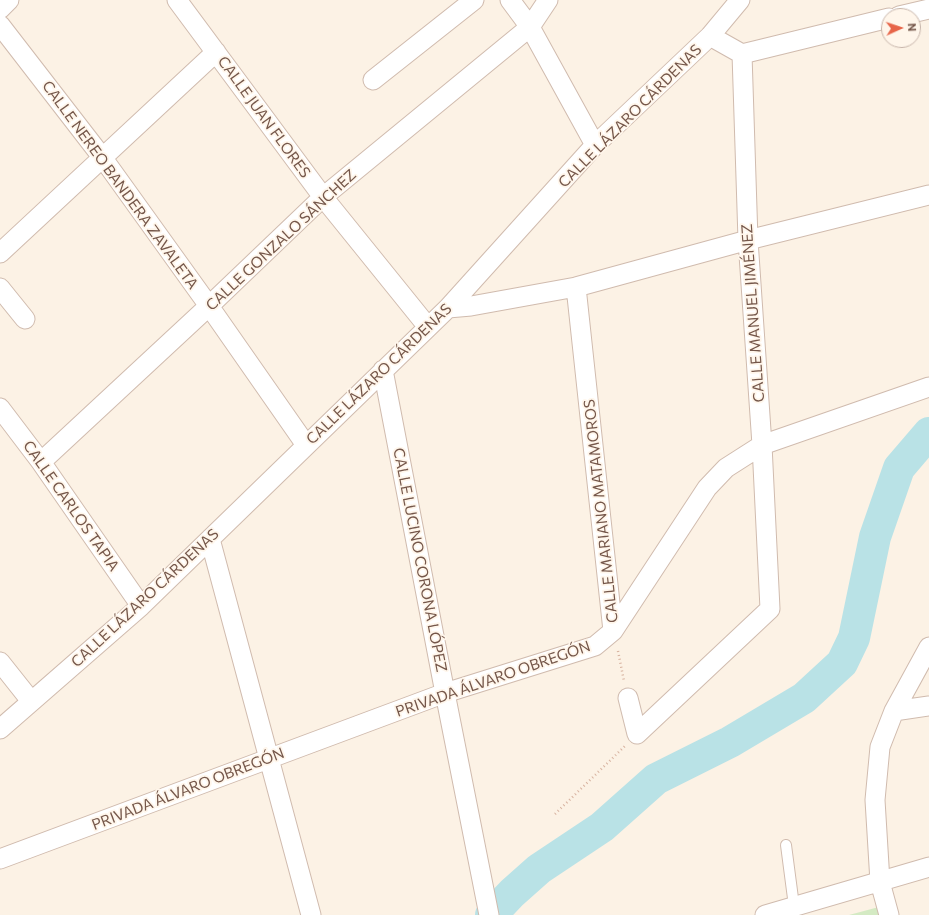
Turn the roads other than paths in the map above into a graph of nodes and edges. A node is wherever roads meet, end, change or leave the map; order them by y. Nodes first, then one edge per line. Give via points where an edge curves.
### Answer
1 (9, 0) edge
2 (177, 0) edge
3 (474, 0) edge
4 (510, 0) edge
5 (548, 0) edge
6 (740, 0) edge
7 (0, 9) edge
8 (881, 20) edge
9 (0, 24) edge
10 (530, 27) junction
11 (710, 36) junction
12 (216, 52) junction
13 (742, 54) junction
14 (373, 80) dead end
15 (595, 145) junction
16 (102, 157) junction
17 (929, 195) edge
18 (323, 197) junction
19 (748, 240) junction
20 (0, 253) edge
21 (576, 286) junction
22 (0, 288) edge
23 (209, 306) junction
24 (448, 308) junction
25 (25, 319) dead end
26 (428, 327) junction
27 (383, 370) junction
28 (929, 387) edge
29 (0, 408) edge
30 (306, 445) junction
31 (762, 445) junction
32 (41, 462) junction
33 (210, 539) junction
34 (141, 606) junction
35 (613, 631) junction
36 (929, 647) edge
37 (0, 662) edge
38 (445, 693) junction
39 (628, 698) road end
40 (32, 701) junction
41 (929, 706) edge
42 (894, 711) junction
43 (0, 729) edge
44 (269, 758) junction
45 (786, 845) dead end
46 (0, 860) edge
47 (929, 867) edge
48 (880, 882) junction
49 (794, 906) junction
50 (311, 915) edge
51 (489, 915) edge
52 (765, 915) edge
53 (889, 915) edge

1 - 7 street
2 - 12 street, CALLE JUAN FLORES
3 - 14 street
4 - 10 street
5 - 10 street, CALLE GONZALO SÁNCHEZ
6 - 11 street, CALLE LÁZARO CÁRDENAS
8 - 13 street
9 - 16 street, CALLE NEREO BANDERA ZAVALETA
10 - 15 street
10 - 18 street, CALLE GONZALO SÁNCHEZ
11 - 13 street
11 - 15 street, CALLE LÁZARO CÁRDENAS
12 - 16 street
12 - 18 street, CALLE JUAN FLORES
13 - 19 street, CALLE MANUEL JIMÉNEZ
15 - 24 street, CALLE LÁZARO CÁRDENAS
16 - 20 street
16 - 23 street, CALLE NEREO BANDERA ZAVALETA
17 - 19 street
18 - 23 street, CALLE GONZALO SÁNCHEZ
18 - 26 street, CALLE JUAN FLORES
19 - 21 street
19 - 31 street, CALLE MANUEL JIMÉNEZ
21 - 24 street
21 - 35 street, CALLE MARIANO MATAMOROS
22 - 25 street
23 - 30 street, CALLE NEREO BANDERA ZAVALETA
23 - 32 street, CALLE GONZALO SÁNCHEZ
24 - 26 street, CALLE LÁZARO CÁRDENAS
26 - 27 street, CALLE LÁZARO CÁRDENAS
27 - 30 street, CALLE LÁZARO CÁRDENAS
27 - 38 street, CALLE LUCINO CORONA LÓPEZ
28 - 31 street, PRIVADA ÁLVARO OBREGÓN
29 - 32 street, CALLE CARLOS TAPIA
30 - 33 street, CALLE LÁZARO CÁRDENAS
31 - 35 street, PRIVADA ÁLVARO OBREGÓN via 726,468 707,488
31 - 39 street, CALLE MANUEL JIMÉNEZ via 770,609 637,734
32 - 34 street, CALLE CARLOS TAPIA
33 - 34 street, CALLE LÁZARO CÁRDENAS
33 - 44 street
34 - 40 street, CALLE LÁZARO CÁRDENAS
35 - 38 street, PRIVADA ÁLVARO OBREGÓN via 595,646
36 - 42 street
37 - 40 street
38 - 44 street, PRIVADA ÁLVARO OBREGÓN
38 - 51 street, CALLE LUCINO CORONA LÓPEZ
40 - 43 street, CALLE LÁZARO CÁRDENAS
41 - 42 street
42 - 48 street via 880,747 876,793
44 - 46 street, PRIVADA ÁLVARO OBREGÓN
44 - 50 street
45 - 49 lane
47 - 48 street
48 - 49 street
48 - 53 street
49 - 52 street

